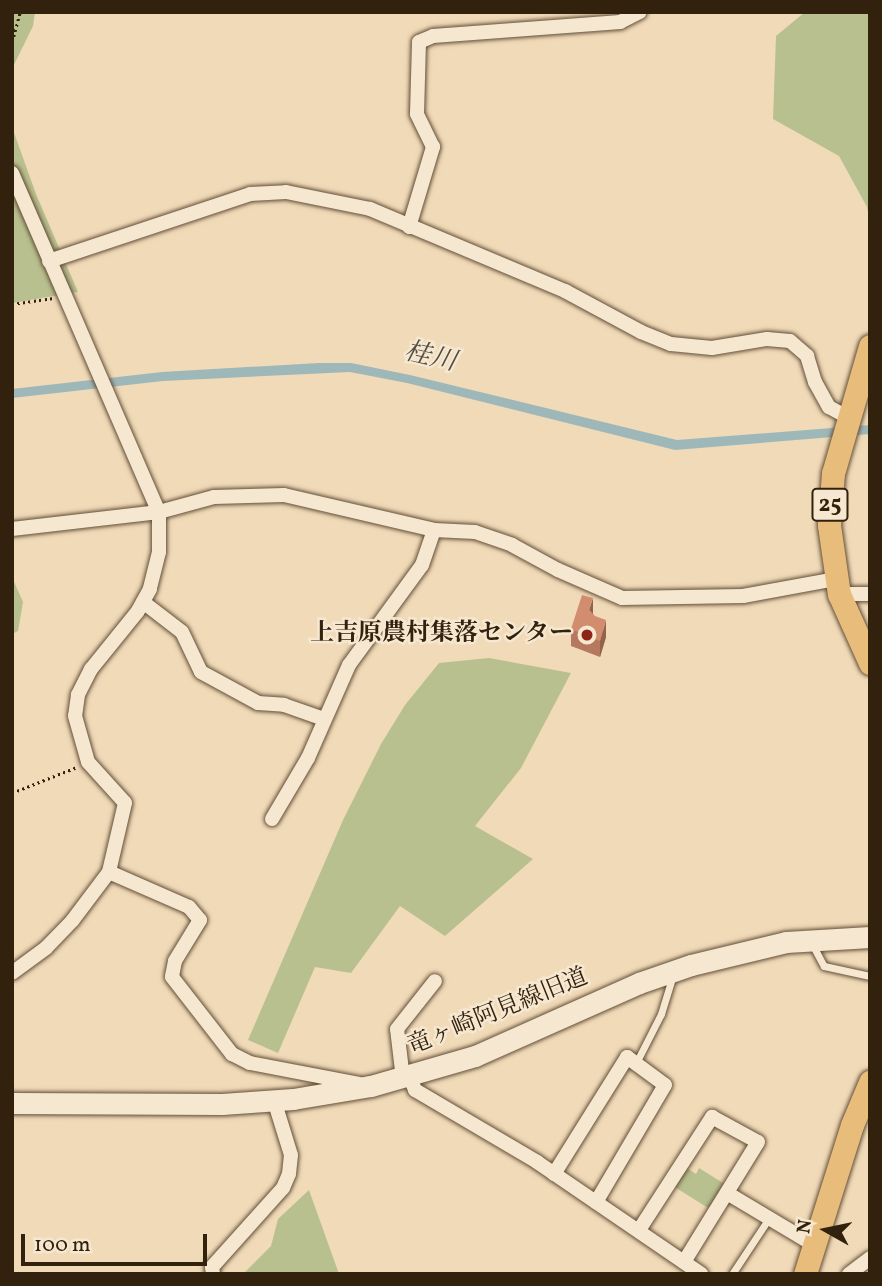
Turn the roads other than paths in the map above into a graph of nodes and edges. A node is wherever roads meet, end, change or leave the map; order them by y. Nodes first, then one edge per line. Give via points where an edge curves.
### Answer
1 (640, 12) edge
2 (12, 173) edge
3 (409, 227) junction
4 (49, 261) junction
5 (870, 346) edge
6 (847, 417) junction
7 (159, 512) junction
8 (12, 529) edge
9 (434, 530) junction
10 (838, 587) junction
11 (870, 594) edge
12 (143, 602) junction
13 (870, 663) edge
14 (324, 719) junction
15 (271, 819) dead end
16 (109, 872) junction
17 (870, 937) edge
18 (809, 939) junction
19 (675, 970) junction
20 (12, 973) edge
21 (870, 976) edge
22 (435, 981) dead end
23 (636, 1063) junction
24 (406, 1078) junction
25 (870, 1082) edge
26 (371, 1086) junction
27 (274, 1100) junction
28 (12, 1103) edge
29 (554, 1174) junction
30 (727, 1193) junction
31 (596, 1202) junction
32 (769, 1218) junction
33 (639, 1230) junction
34 (814, 1245) junction
35 (870, 1258) edge
36 (684, 1262) junction
37 (214, 1274) edge
38 (701, 1274) edge
39 (732, 1274) edge
40 (805, 1274) edge
41 (849, 1274) edge

1 - 3 street via 620,22 433,36 419,42 417,114 433,147
2 - 4 street
3 - 4 street via 369,209 286,192 250,194
3 - 6 street via 565,291 671,344 712,348 766,339 790,341 807,356 829,407
4 - 7 street
5 - 6 main road, 25
6 - 10 main road, 25 via 830,502
7 - 8 street
7 - 9 street via 214,497 284,495
7 - 12 street via 159,552
9 - 10 street via 475,532 512,545 622,598 743,596
9 - 14 street via 422,565 349,665
10 - 11 street
10 - 13 main road, 25
12 - 14 street via 182,632 201,672 258,703 284,705
12 - 16 street via 91,669 78,695 75,716 88,762 125,803
14 - 15 street via 308,758
16 - 20 street via 72,921
16 - 26 street via 189,907 200,920 175,961 172,977 232,1054 250,1063
17 - 18 street, 竜ヶ崎阿見線旧道
18 - 19 street, 竜ヶ崎阿見線旧道 via 737,952
18 - 21 lane via 824,966
19 - 23 lane via 661,1014
19 - 24 street, 竜ヶ崎阿見線旧道 via 531,1033
22 - 24 street via 397,1029
23 - 29 street via 627,1057
23 - 31 street via 665,1085
24 - 26 street, 竜ヶ崎阿見線旧道
24 - 29 street via 415,1090
25 - 34 main road
26 - 27 street, 竜ヶ崎阿見線旧道
27 - 28 street, 竜ヶ崎阿見線旧道
27 - 37 street via 291,1155 289,1174 284,1188 212,1267
29 - 31 street
30 - 32 street
30 - 33 street via 758,1142 712,1117
30 - 36 street
31 - 33 street
32 - 34 street
32 - 39 lane
33 - 36 street
34 - 40 main road
35 - 41 street
36 - 38 street

